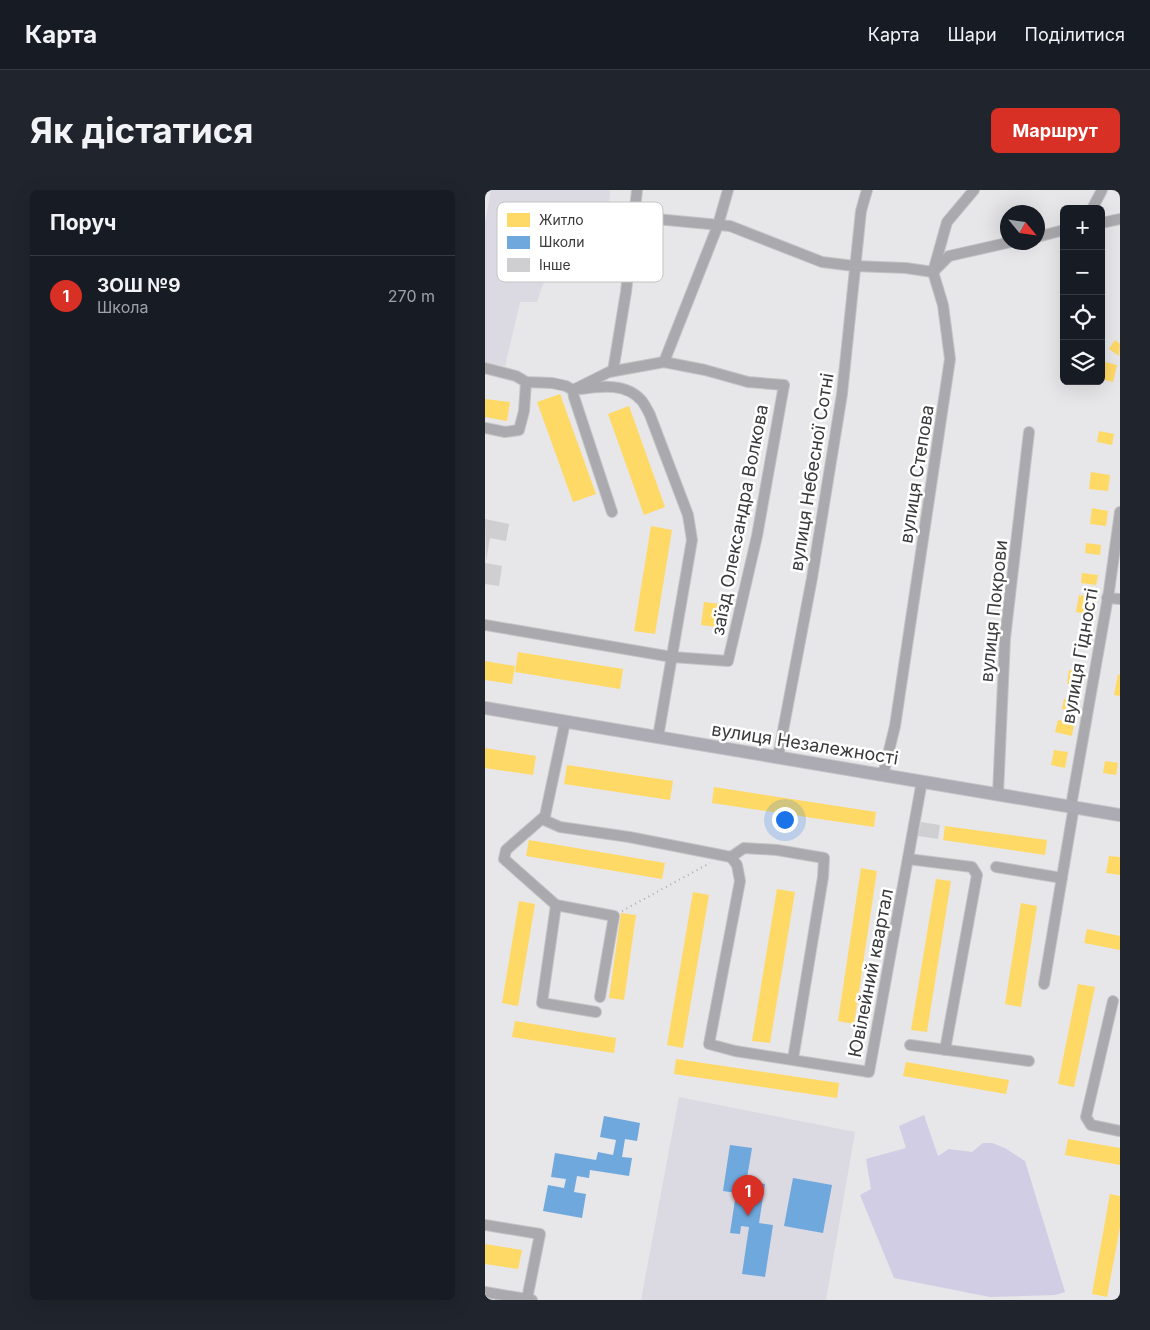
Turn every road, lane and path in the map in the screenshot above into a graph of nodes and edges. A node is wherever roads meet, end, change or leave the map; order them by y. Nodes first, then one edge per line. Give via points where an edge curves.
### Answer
1 (728, 190) edge
2 (867, 190) edge
3 (974, 190) edge
4 (1102, 190) edge
5 (1094, 205) edge
6 (1120, 219) edge
7 (663, 220) edge
8 (1105, 221) edge
9 (717, 225) junction
10 (1060, 231) edge
11 (1045, 235) edge
12 (1000, 244) edge
13 (855, 266) junction
14 (933, 272) junction
15 (627, 282) edge
16 (664, 362) junction
17 (485, 368) edge
18 (613, 371) junction
19 (526, 382) junction
20 (573, 390) junction
21 (485, 428) edge
22 (1029, 432) dead end
23 (612, 512) dead end
24 (1120, 512) edge
25 (1107, 598) junction
26 (1120, 599) edge
27 (485, 625) edge
28 (672, 657) junction
29 (485, 708) edge
30 (565, 722) junction
31 (658, 737) junction
32 (778, 757) junction
33 (883, 775) junction
34 (922, 781) junction
35 (998, 794) junction
36 (1072, 806) junction
37 (1120, 815) edge
38 (542, 819) junction
39 (727, 856) junction
40 (908, 859) junction
41 (996, 867) dead end
42 (1062, 878) junction
43 (556, 905) junction
44 (614, 916) junction
45 (1044, 984) dead end
46 (601, 997) dead end
47 (1113, 1000) dead end
48 (597, 1012) dead end
49 (910, 1045) dead end
50 (945, 1050) junction
51 (793, 1059) junction
52 (1029, 1062) dead end
53 (1120, 1130) edge
54 (485, 1226) edge
55 (485, 1292) edge
56 (530, 1300) edge

1 - 9 street
2 - 13 street, вулиця Небесної Сотні via 861,211
3 - 14 street via 947,222
4 - 5 street
6 - 8 street
7 - 9 street
9 - 13 street via 730,226 822,262
9 - 16 street
10 - 11 street
12 - 14 street via 949,256
13 - 14 street
13 - 32 street, вулиця Небесної Сотні via 842,394
14 - 33 street, вулиця Степова via 943,304 951,359 895,726
15 - 18 street
16 - 18 street
16 - 28 street, заїзд Олександра Волкова via 748,382 784,385 757,536 728,661
17 - 19 street
18 - 20 street
19 - 20 street via 552,383
19 - 21 street via 519,430 505,432
20 - 23 street
20 - 28 street via 605,386 631,391 642,401 688,515 692,540
22 - 35 street, вулиця Покрови via 1005,638
24 - 25 street, вулиця Гідності
25 - 26 street
25 - 36 street, вулиця Гідності
27 - 28 street
28 - 31 street
29 - 30 main road, вулиця Незалежності
30 - 31 main road, вулиця Незалежності
30 - 38 street
31 - 32 main road, вулиця Незалежності
32 - 33 main road, вулиця Незалежності
33 - 34 main road, вулиця Незалежності
34 - 35 main road, вулиця Незалежності
34 - 40 street, Ювілейний квартал
35 - 36 main road, вулиця Незалежності
36 - 37 main road, вулиця Незалежності
36 - 42 street, вулиця Гідності
38 - 39 street via 560,826
38 - 43 street via 506,850 504,859
39 - 44 path
39 - 51 street, Ювілейний квартал via 737,865 740,881 709,1044
39 - 51 street via 744,848 824,858
40 - 50 street via 972,867 977,875
40 - 51 street, Ювілейний квартал via 869,1072
41 - 42 street
42 - 45 street, вулиця Гідності
43 - 44 street
43 - 48 street via 542,1003
44 - 46 street
47 - 53 street via 1086,1117 1091,1125
49 - 50 street
50 - 52 street
54 - 56 street via 540,1234
55 - 56 street

